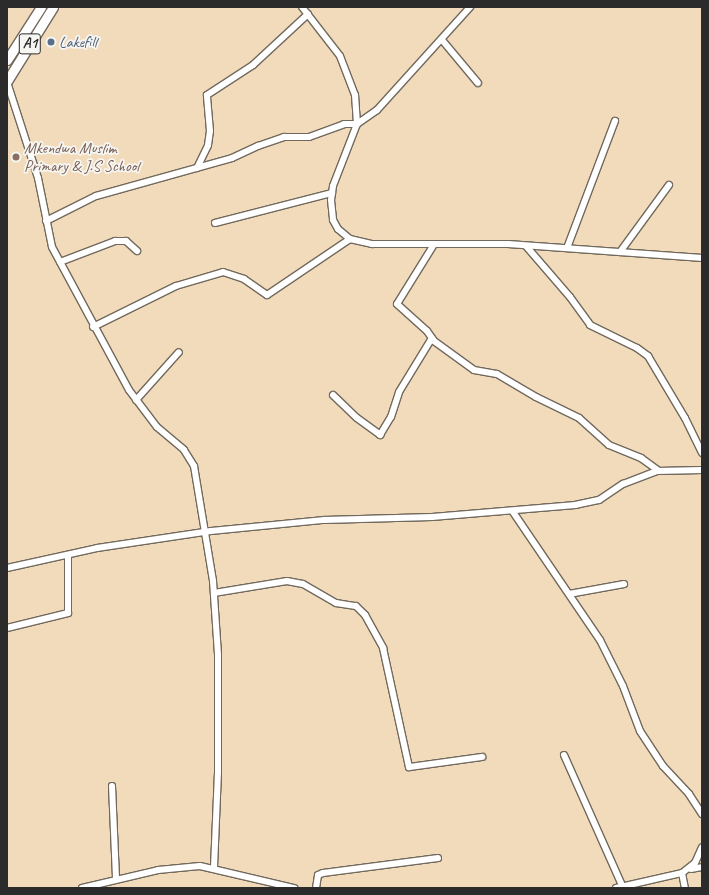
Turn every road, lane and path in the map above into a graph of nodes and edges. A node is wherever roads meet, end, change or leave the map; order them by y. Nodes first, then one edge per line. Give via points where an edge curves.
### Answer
1 (40, 7) edge
2 (53, 7) edge
3 (302, 7) edge
4 (470, 7) edge
5 (308, 14) junction
6 (442, 40) junction
7 (7, 60) edge
8 (7, 82) edge
9 (478, 83) dead end
10 (615, 121) dead end
11 (357, 124) junction
12 (197, 168) junction
13 (669, 185) dead end
14 (332, 193) junction
15 (46, 221) junction
16 (215, 223) dead end
17 (350, 240) junction
18 (433, 246) junction
19 (526, 246) junction
20 (567, 248) junction
21 (137, 251) dead end
22 (620, 252) junction
23 (702, 258) edge
24 (60, 262) junction
25 (93, 327) junction
26 (432, 338) junction
27 (179, 352) dead end
28 (333, 395) dead end
29 (136, 400) junction
30 (702, 452) edge
31 (702, 470) edge
32 (659, 471) junction
33 (513, 512) junction
34 (206, 532) junction
35 (68, 555) junction
36 (7, 568) edge
37 (624, 584) dead end
38 (214, 593) junction
39 (569, 594) junction
40 (7, 628) edge
41 (564, 755) dead end
42 (482, 757) dead end
43 (112, 786) dead end
44 (700, 808) edge
45 (702, 814) edge
46 (702, 847) edge
47 (438, 858) dead end
48 (702, 867) edge
49 (214, 868) junction
50 (691, 869) junction
51 (682, 873) junction
52 (116, 879) junction
53 (89, 887) edge
54 (619, 887) edge
55 (82, 888) edge
56 (294, 888) edge
57 (316, 888) edge
58 (685, 888) edge

1 - 7 highway, A1
2 - 8 highway, A1
3 - 5 street
4 - 6 street
5 - 11 street via 346,69 355,95
5 - 12 street via 253,65 207,95 210,131 208,145
6 - 9 street
6 - 11 street via 377,110
8 - 15 street via 38,178
10 - 20 street
11 - 12 street via 344,124 309,137 284,137 232,158
11 - 14 street
12 - 15 street via 96,196
13 - 22 street
14 - 16 street
14 - 17 street via 333,220 338,229
15 - 24 street via 52,247
17 - 18 street via 372,244
17 - 25 street via 267,295 244,279 223,272 176,286
18 - 19 street
18 - 26 street via 396,302
19 - 20 street
19 - 30 street via 570,297 590,325 637,348 652,360 686,418
20 - 22 street
21 - 24 street via 126,242 115,241
22 - 23 street
24 - 25 street
25 - 29 street
26 - 28 street via 399,392 391,417 380,435
26 - 32 street via 474,370 497,374 578,418 609,445 641,458
27 - 29 street
29 - 34 street via 157,427 190,458 196,474
31 - 32 street
32 - 33 street via 623,484 599,500
33 - 34 street via 324,520
33 - 39 street
34 - 35 street
34 - 38 street
35 - 36 street
35 - 40 street via 68,614
37 - 39 street
38 - 42 street via 287,581 303,584 336,603 356,606 365,614 383,648 409,767
38 - 49 street via 219,715
39 - 44 street via 609,655 640,731 663,766
41 - 54 street
43 - 52 street
44 - 45 street
46 - 50 street
47 - 57 street via 323,873 318,875
48 - 50 street
49 - 52 street via 188,866
49 - 56 street
50 - 51 street
51 - 54 street
51 - 58 street
52 - 53 street
53 - 55 street

